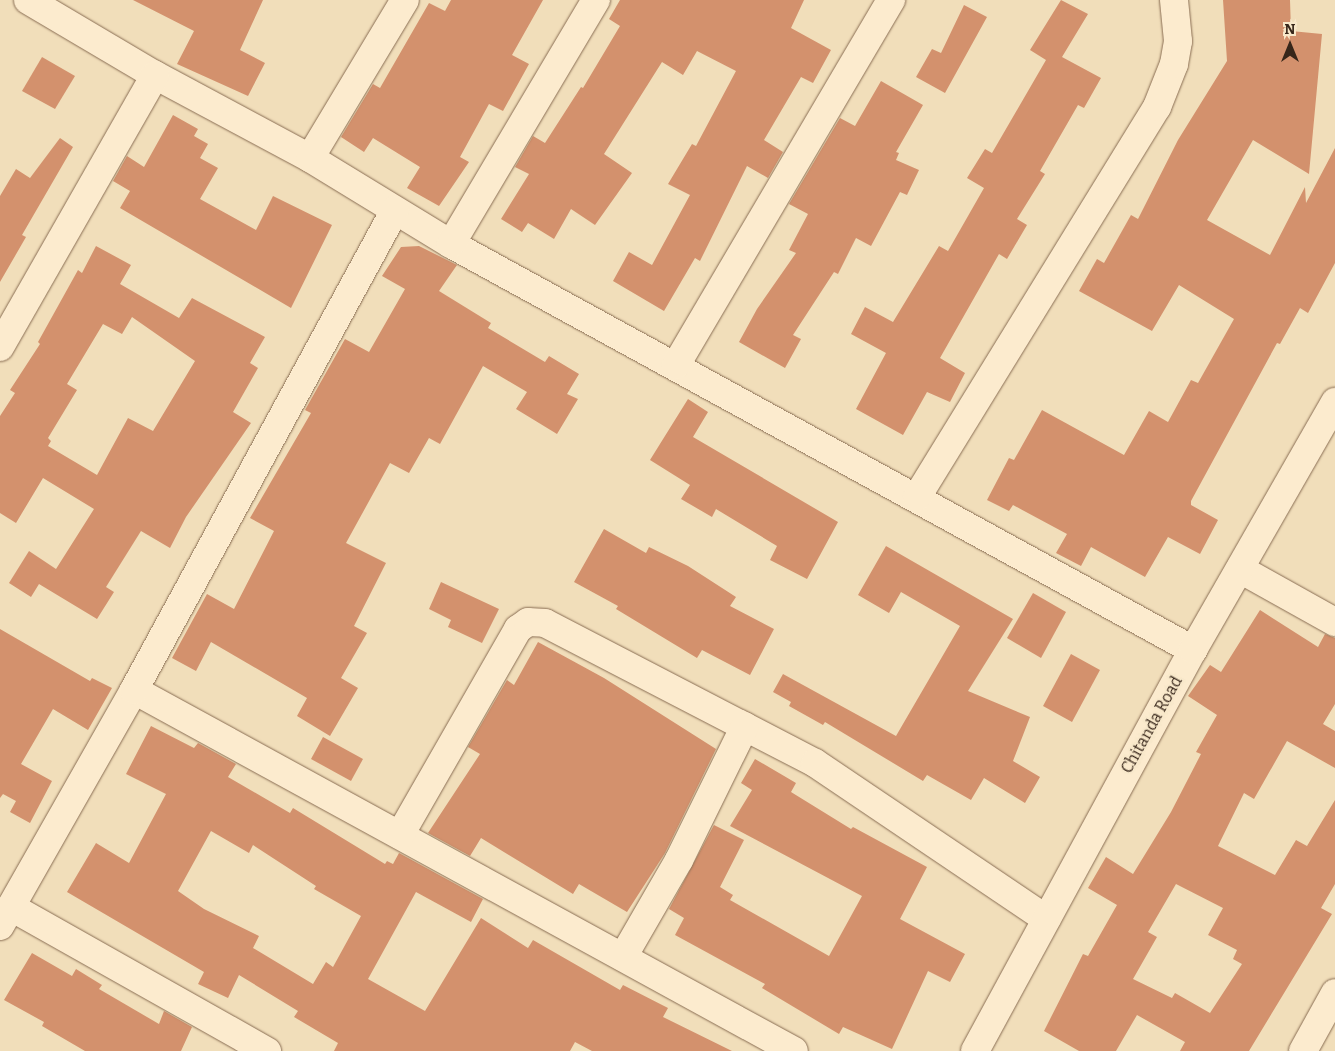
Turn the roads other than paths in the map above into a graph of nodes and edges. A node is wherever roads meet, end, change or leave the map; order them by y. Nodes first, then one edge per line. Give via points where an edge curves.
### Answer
1 (28, 0) edge
2 (405, 0) edge
3 (596, 0) edge
4 (891, 0) edge
5 (1174, 0) edge
6 (155, 75) junction
7 (310, 158) junction
8 (395, 210) junction
9 (451, 244) junction
10 (0, 347) edge
11 (676, 365) junction
12 (1335, 402) edge
13 (917, 497) junction
14 (1240, 569) junction
15 (1335, 622) edge
16 (1193, 650) junction
17 (134, 690) junction
18 (745, 726) junction
19 (400, 835) junction
20 (6, 916) edge
21 (1046, 919) junction
22 (623, 957) junction
23 (1335, 993) edge
24 (267, 1051) edge
25 (794, 1051) edge
26 (975, 1051) edge
27 (1303, 1051) edge

1 - 6 street
2 - 7 street
3 - 9 street
4 - 11 street
5 - 13 street via 1178,41 1174,64 1157,106
6 - 7 street
6 - 10 street
7 - 8 street
8 - 9 street
8 - 17 street
9 - 11 street
11 - 13 street
12 - 14 street, Chitanda Road
13 - 16 street
14 - 15 street
14 - 16 street, Chitanda Road
16 - 21 street, Chitanda Road
17 - 19 street
17 - 20 street
18 - 19 street via 545,623 528,622 518,629
18 - 21 street via 815,763
18 - 22 street via 679,860
19 - 22 street
20 - 24 street
21 - 26 street, Chitanda Road
22 - 25 street
23 - 27 street

